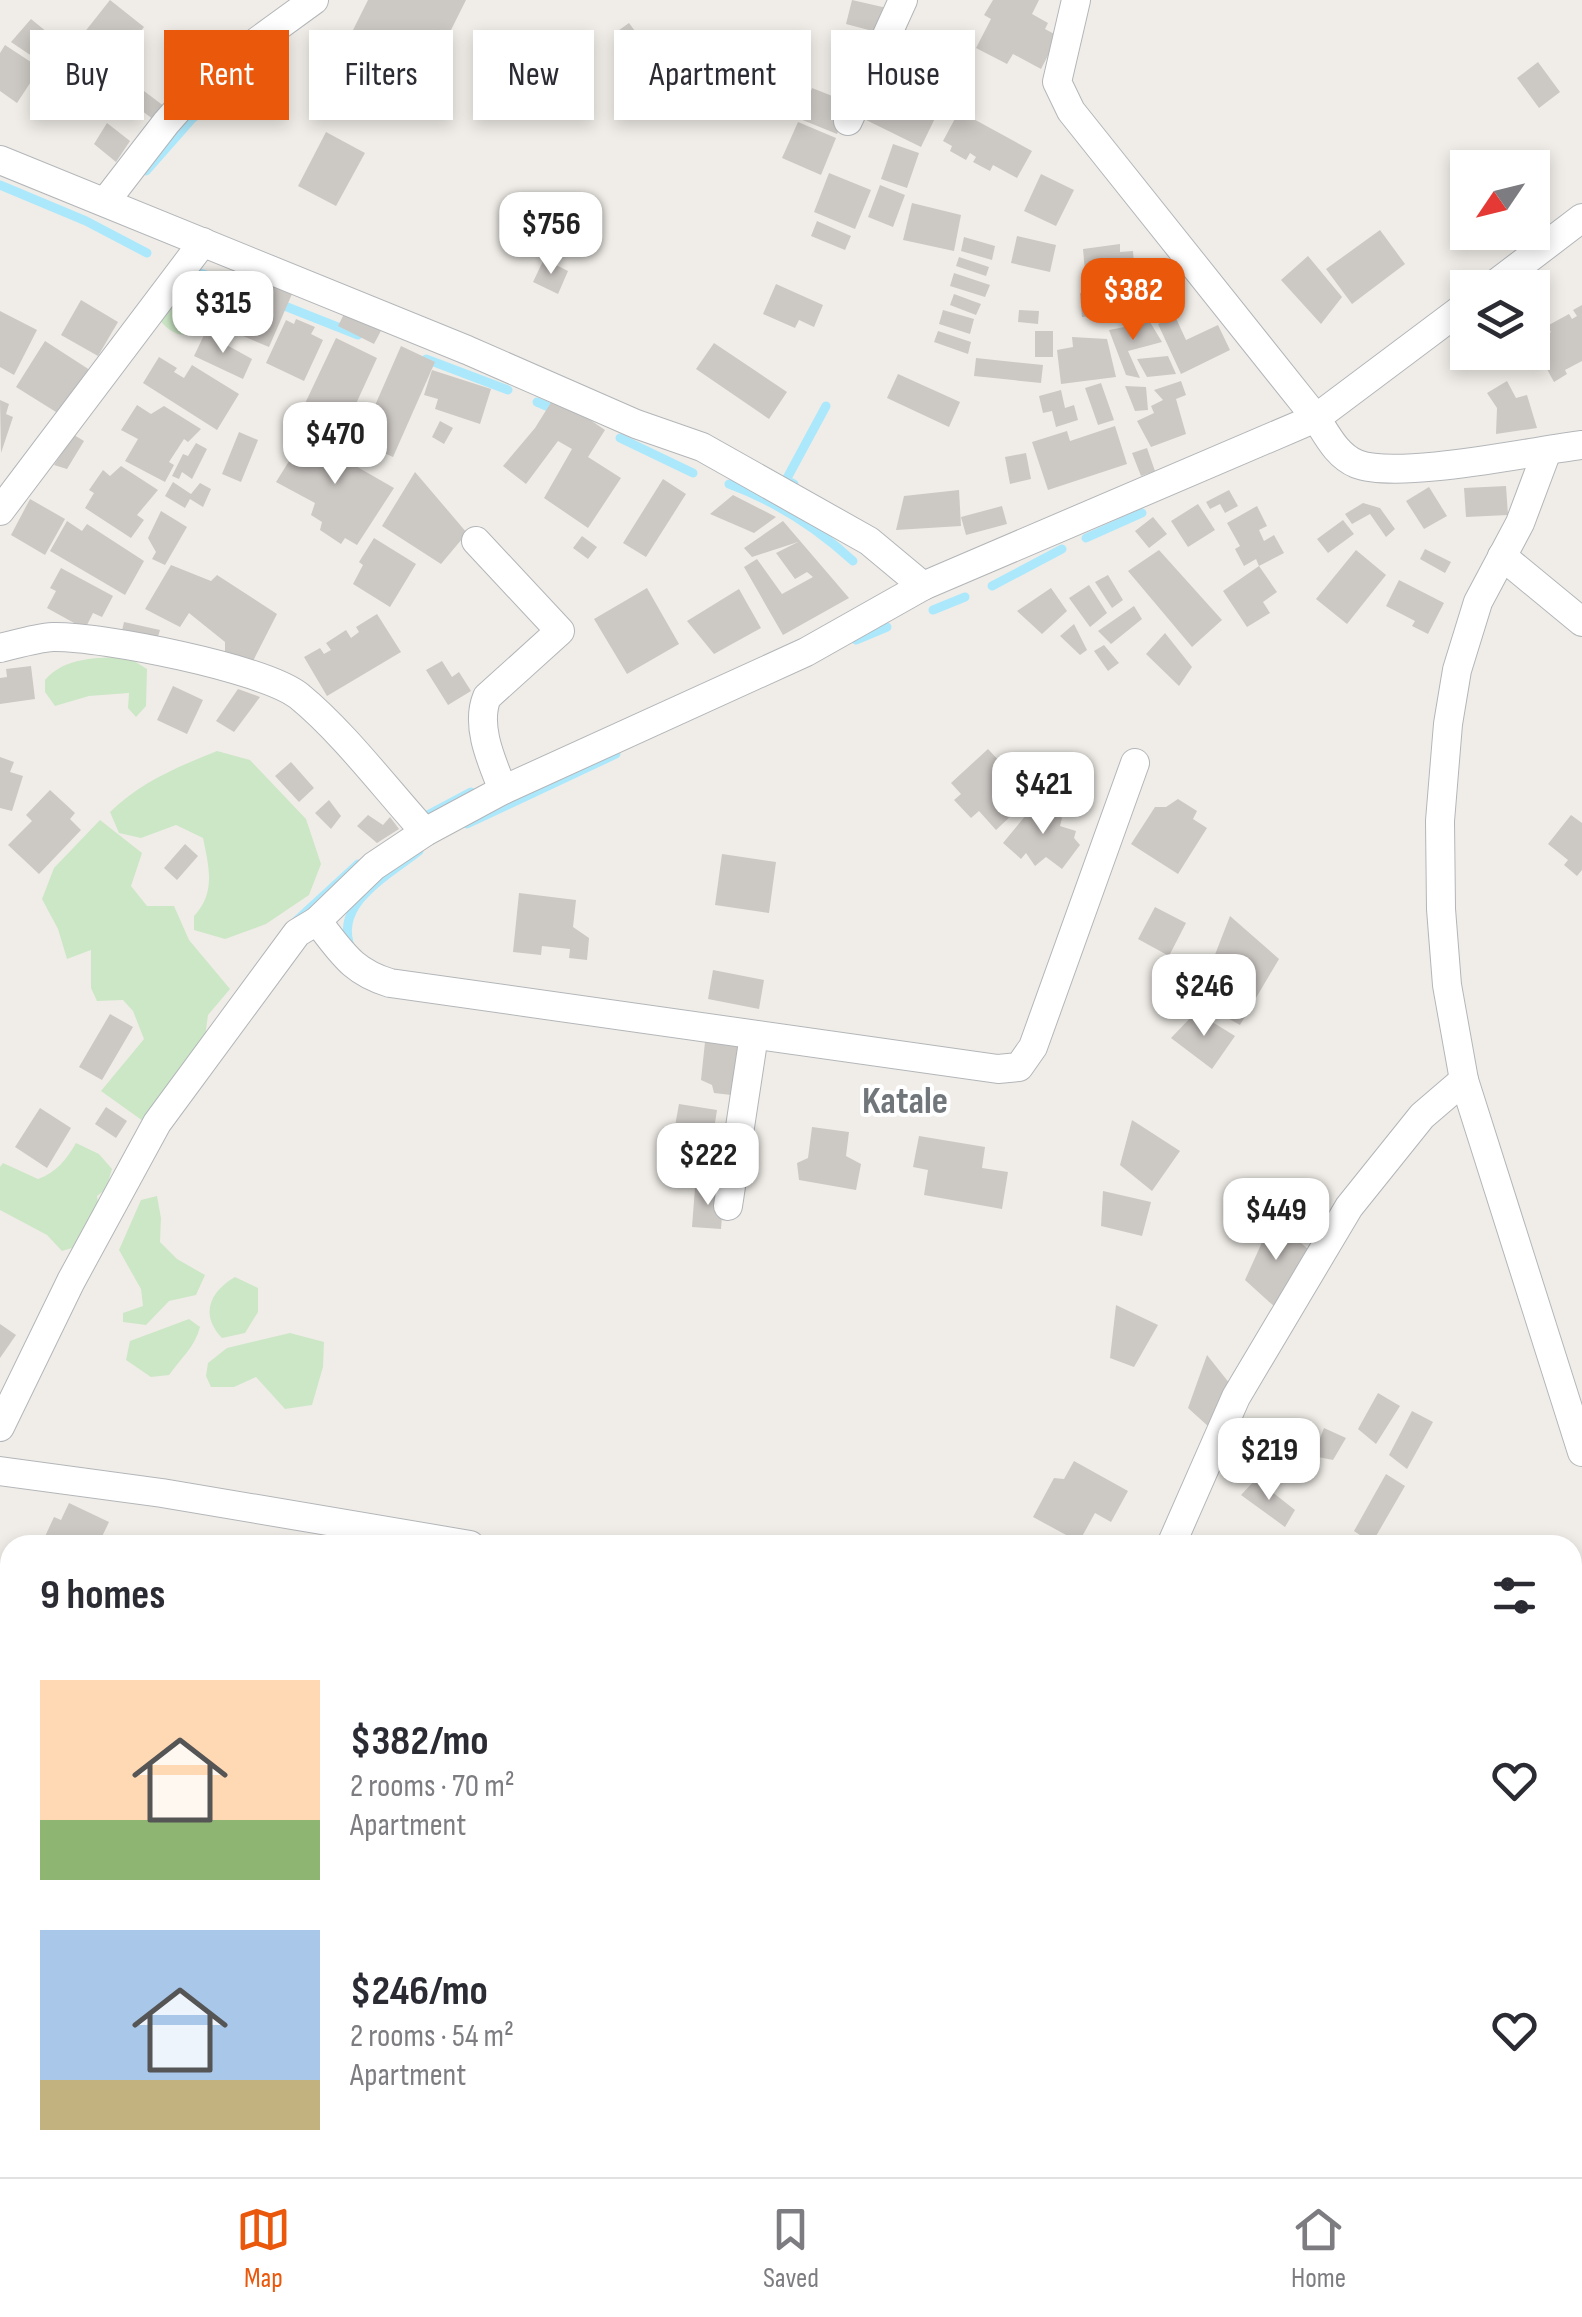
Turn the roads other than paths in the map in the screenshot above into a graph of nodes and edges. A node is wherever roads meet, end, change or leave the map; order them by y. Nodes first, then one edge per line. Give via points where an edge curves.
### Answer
1 (314, 0) edge
2 (903, 0) edge
3 (1076, 0) edge
4 (848, 121) dead end
5 (0, 160) edge
6 (106, 202) junction
7 (1582, 218) edge
8 (203, 242) junction
9 (1514, 270) edge
10 (1450, 318) edge
11 (1316, 418) junction
12 (1582, 445) edge
13 (1547, 450) junction
14 (0, 511) edge
15 (476, 541) dead end
16 (1502, 556) junction
17 (923, 586) junction
18 (1582, 622) edge
19 (0, 648) edge
20 (1135, 763) dead end
21 (503, 790) junction
22 (425, 832) junction
23 (317, 921) junction
24 (754, 1035) junction
25 (1464, 1080) junction
26 (728, 1206) dead end
27 (0, 1427) edge
28 (1582, 1452) edge
29 (0, 1471) edge
30 (411, 1535) edge
31 (1175, 1535) edge

1 - 6 street via 204,80
2 - 4 street
3 - 11 street via 1058,82 1070,111
5 - 6 street
6 - 8 street
7 - 9 street
8 - 14 street
8 - 17 street via 702,447 869,540
10 - 11 street
11 - 13 street via 1336,450 1370,466 1410,468
11 - 17 street
12 - 13 street
13 - 16 street
15 - 21 street via 560,630 482,710
16 - 18 street
16 - 25 street via 1478,602 1457,670 1440,821 1447,985
17 - 21 street via 806,652
19 - 22 street via 49,637 112,642 285,687
20 - 24 street via 1032,1047 1019,1067 998,1070
21 - 22 street
22 - 23 street via 374,866
23 - 24 street via 352,964 390,984
23 - 27 street via 297,932 157,1124
24 - 26 street
25 - 28 street
25 - 31 street via 1422,1116 1349,1207 1236,1397
29 - 30 street

